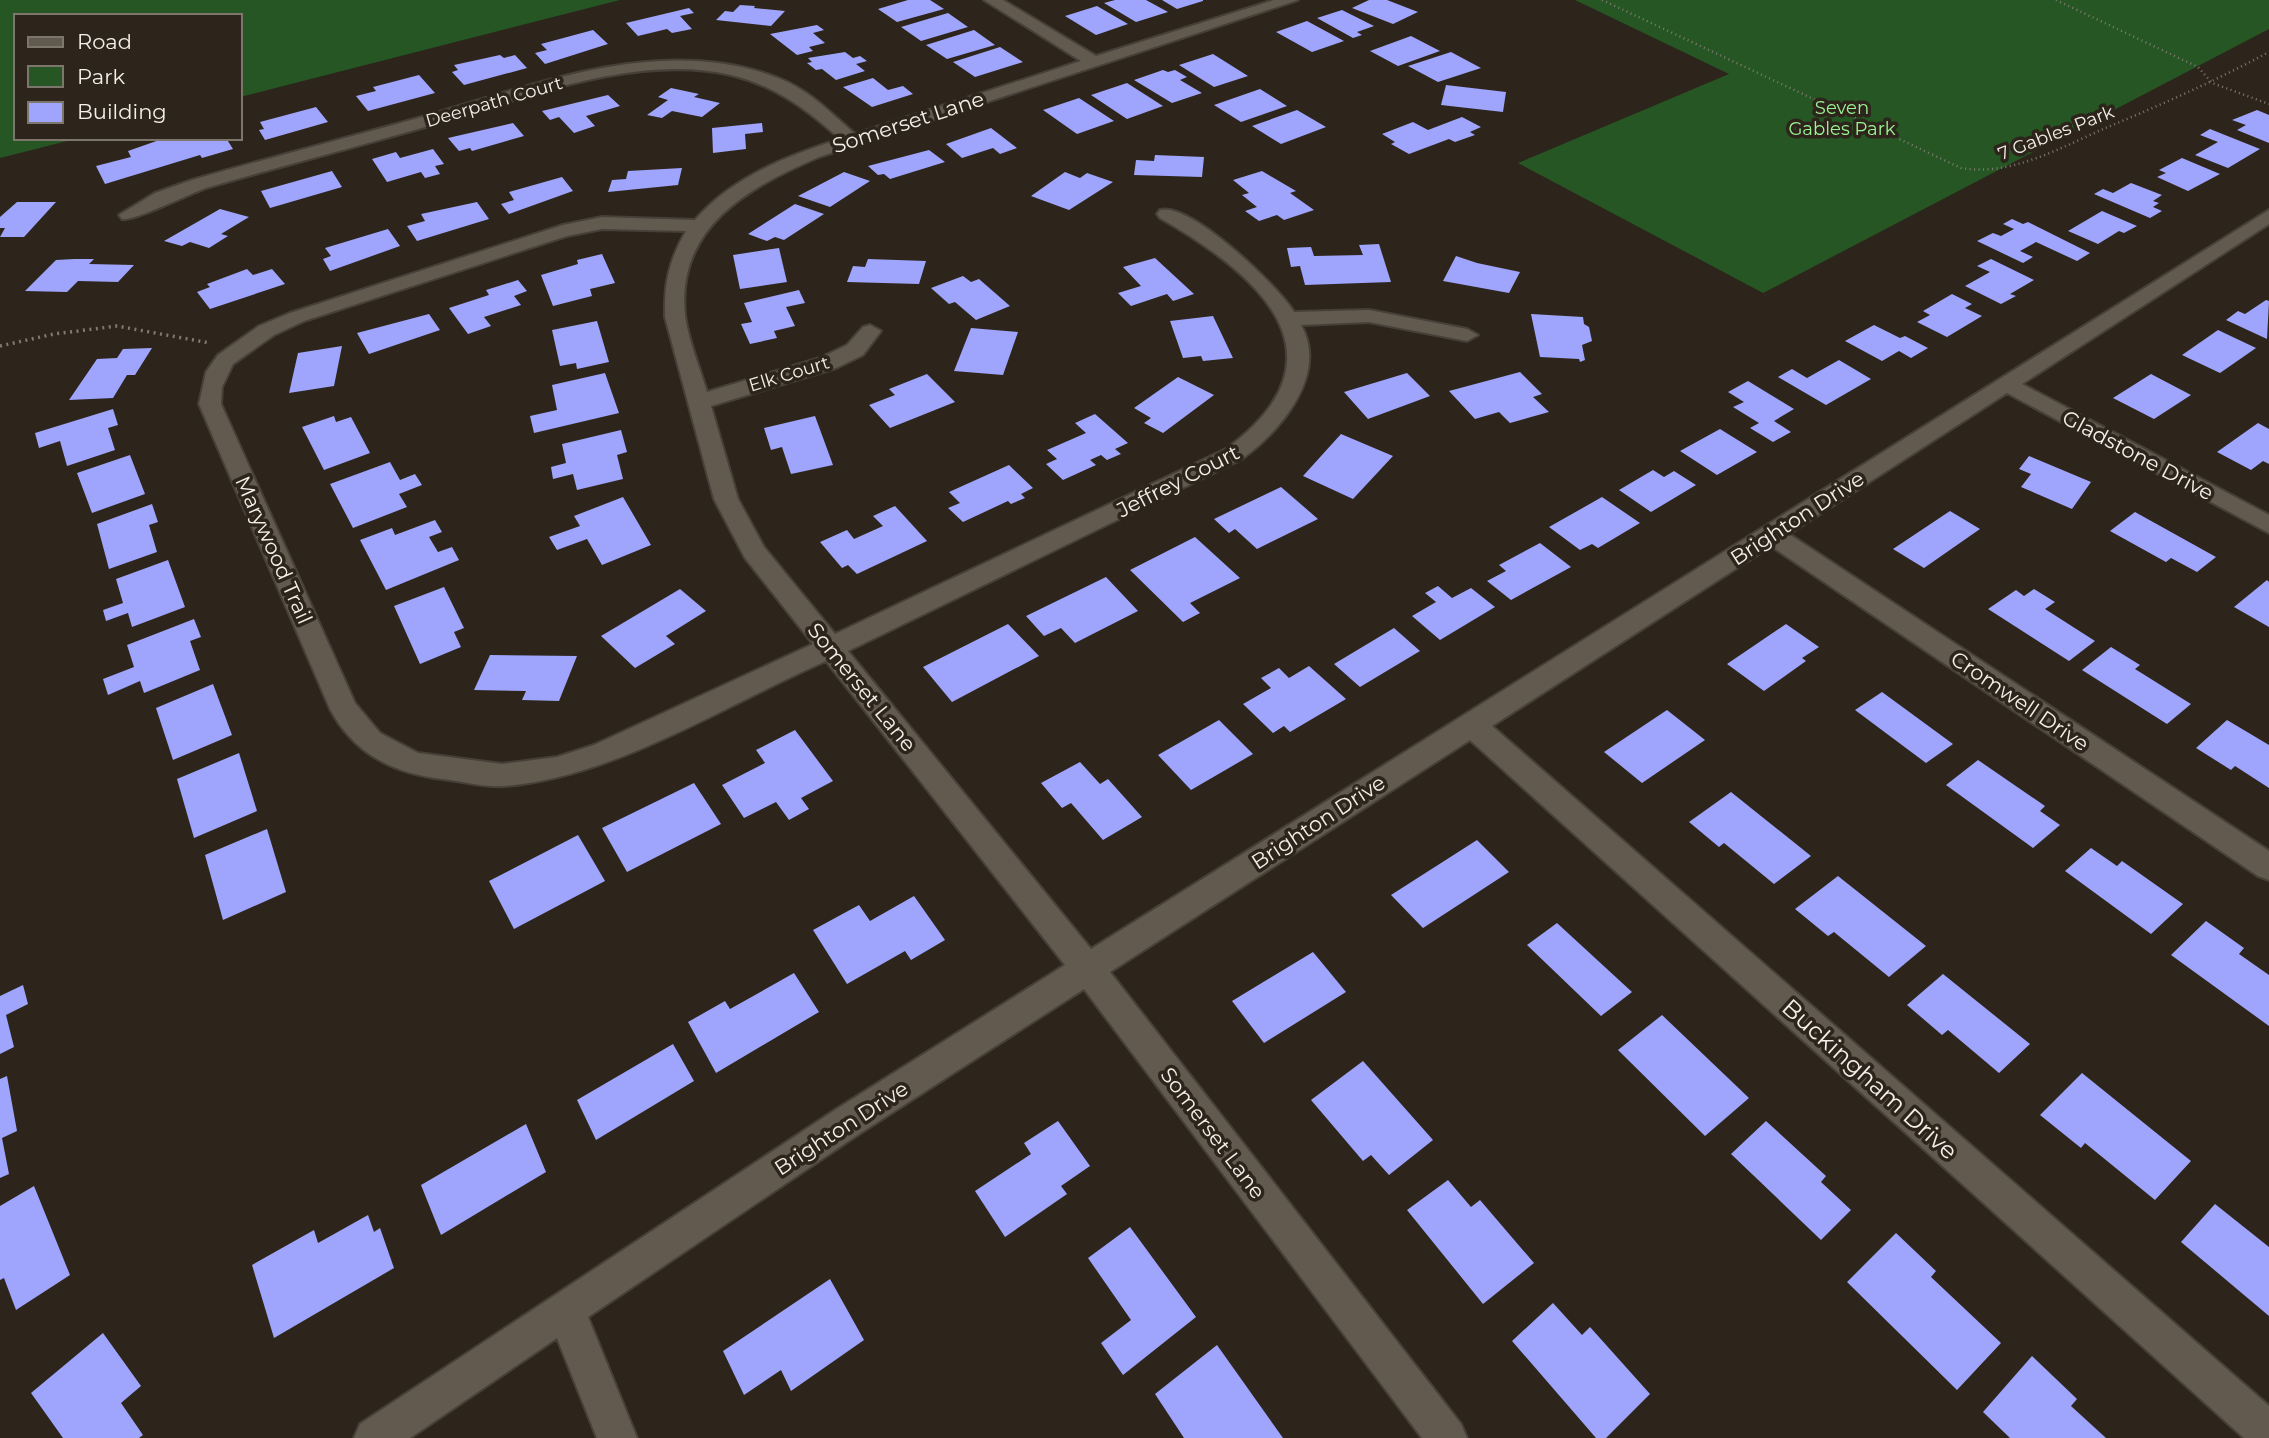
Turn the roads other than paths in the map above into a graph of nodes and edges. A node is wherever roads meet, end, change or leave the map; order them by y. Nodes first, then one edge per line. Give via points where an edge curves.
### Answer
1 (992, 0) edge
2 (1290, 0) edge
3 (1094, 62) junction
4 (852, 141) junction
5 (1167, 214) dead end
6 (129, 215) dead end
7 (2269, 216) edge
8 (698, 226) junction
9 (1289, 319) junction
10 (870, 331) dead end
11 (1467, 335) dead end
12 (2006, 384) junction
13 (699, 402) junction
14 (2269, 525) edge
15 (1771, 534) junction
16 (830, 648) junction
17 (1471, 724) junction
18 (2269, 867) edge
19 (1088, 970) junction
20 (566, 1311) junction
21 (2269, 1433) edge
22 (374, 1438) edge
23 (617, 1438) edge
24 (1447, 1438) edge

1 - 3 street
2 - 3 street, Somerset Lane
3 - 4 street, Somerset Lane
4 - 6 street, Deerpath Court via 802,98 770,80 731,71 639,68 577,78 200,184
4 - 8 street, Somerset Lane via 775,169 733,195
5 - 9 street, Jeffrey Court via 1216,242
7 - 12 street, Brighton Drive
8 - 13 street, Somerset Lane via 679,260 672,298
8 - 16 street, Marywood Trail via 602,223 572,229 298,317 226,356 211,383 209,404 344,709 370,741 415,764 502,775 556,768 604,753
9 - 11 street via 1368,316
9 - 16 street, Jeffrey Court via 1301,352 1286,403 1259,436 1190,477
10 - 13 street, Elk Court via 855,350 828,363
12 - 14 street, Gladstone Drive
12 - 15 street, Brighton Drive
13 - 16 street, Somerset Lane via 737,526
15 - 17 street, Brighton Drive
15 - 18 street, Cromwell Drive
16 - 19 street, Somerset Lane
17 - 19 street, Brighton Drive
17 - 21 street, Buckingham Drive
19 - 20 street, Brighton Drive via 847,1122
19 - 24 street, Somerset Lane
20 - 22 street, Brighton Drive
20 - 23 street

